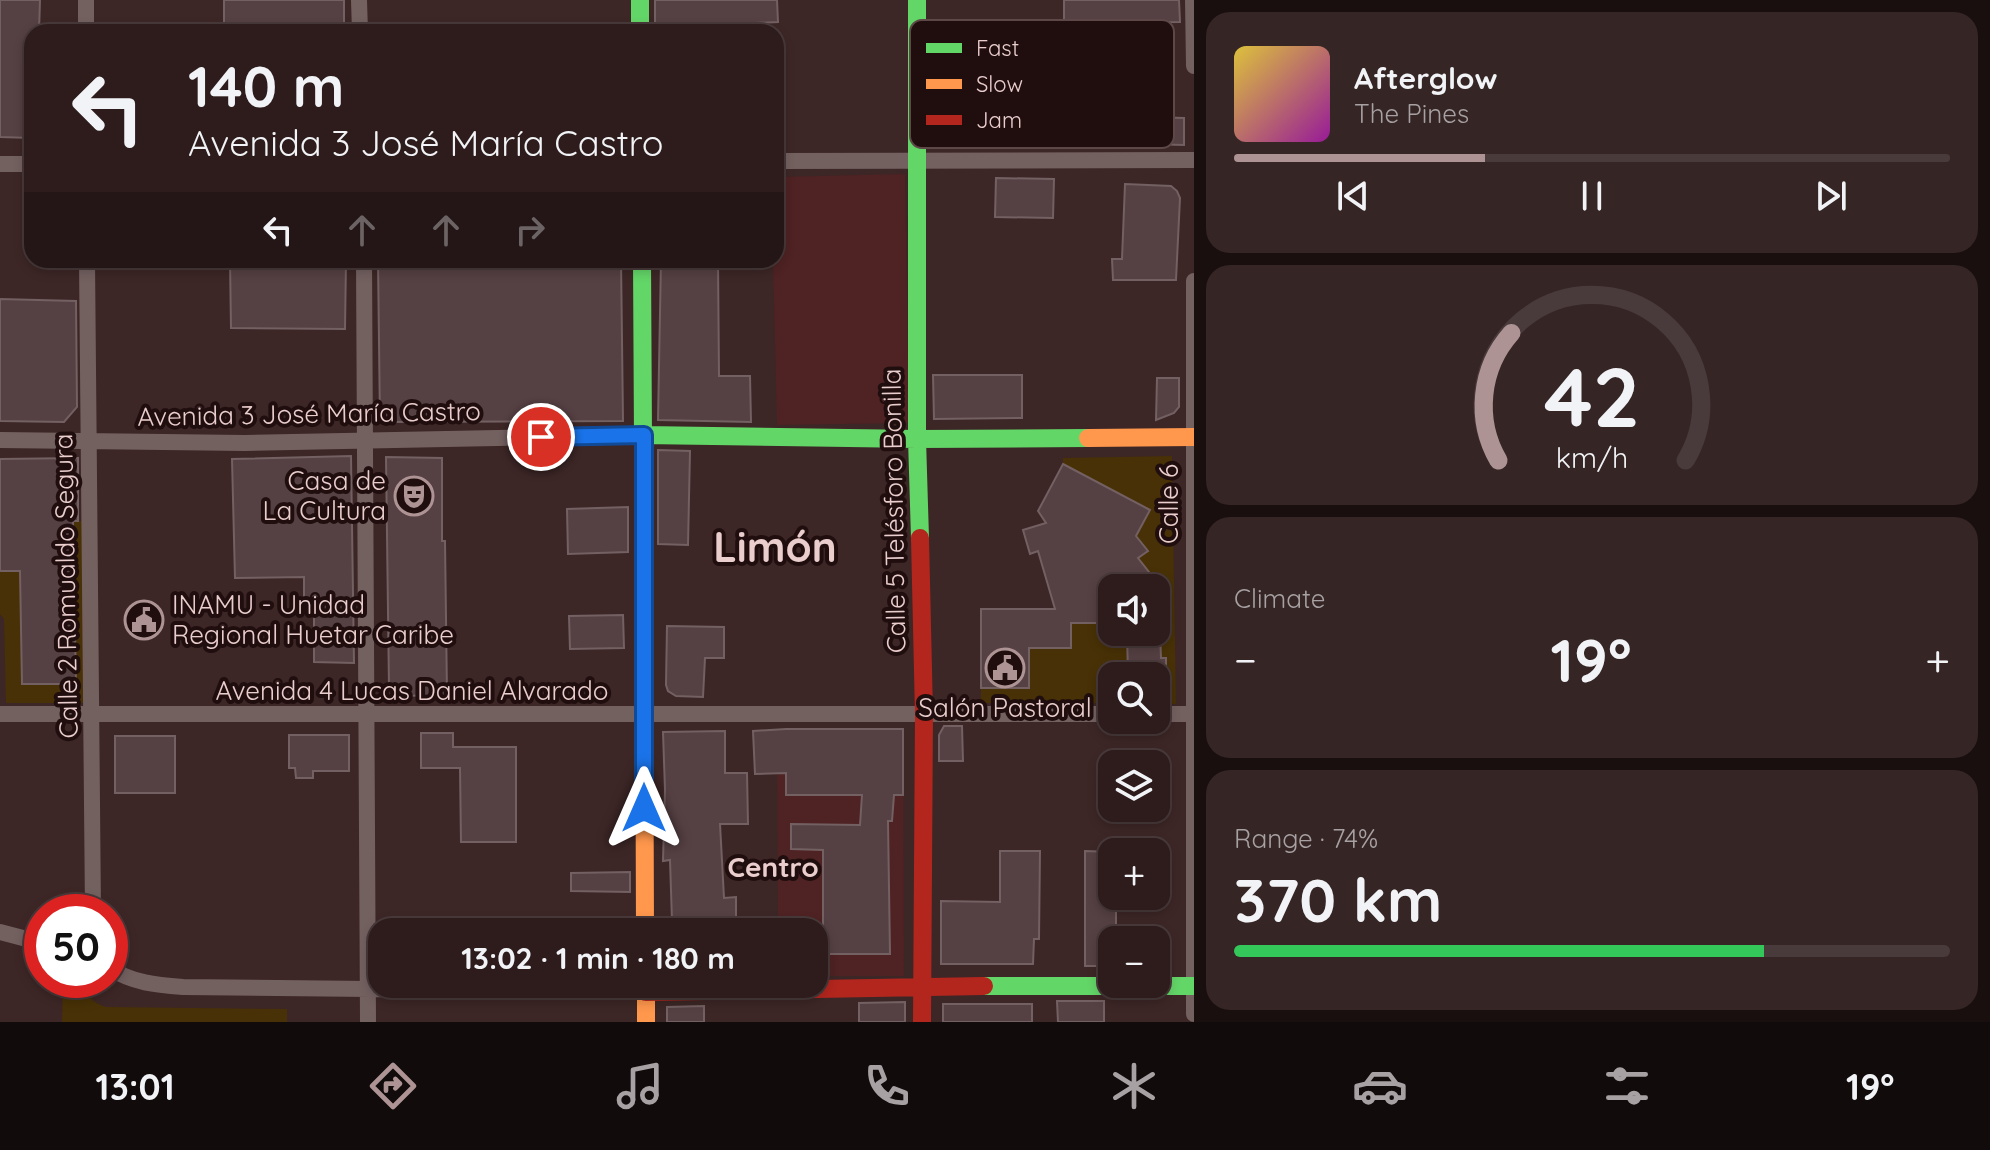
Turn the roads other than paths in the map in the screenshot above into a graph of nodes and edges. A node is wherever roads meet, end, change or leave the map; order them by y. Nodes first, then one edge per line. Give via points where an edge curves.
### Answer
1 (86, 0) edge
2 (359, 0) edge
3 (640, 0) edge
4 (917, 0) edge
5 (1193, 0) edge
6 (917, 20) edge
7 (86, 24) edge
8 (360, 24) edge
9 (640, 24) edge
10 (1194, 66) edge
11 (919, 148) edge
12 (919, 160) junction
13 (1194, 160) edge
14 (784, 161) edge
15 (0, 164) edge
16 (24, 164) edge
17 (87, 268) edge
18 (364, 268) edge
19 (642, 268) edge
20 (1194, 281) edge
21 (644, 435) junction
22 (1193, 437) edge
23 (917, 439) junction
24 (0, 440) edge
25 (87, 441) junction
26 (365, 441) junction
27 (93, 713) junction
28 (0, 714) edge
29 (367, 714) junction
30 (1098, 714) edge
31 (1170, 714) edge
32 (1194, 714) edge
33 (924, 715) junction
34 (643, 716) junction
35 (93, 894) edge
36 (645, 918) edge
37 (0, 932) edge
38 (24, 938) edge
39 (128, 978) edge
40 (922, 986) junction
41 (1194, 986) edge
42 (828, 987) edge
43 (367, 988) junction
44 (646, 998) edge
45 (1194, 1014) edge
46 (368, 1022) edge
47 (646, 1022) edge
48 (922, 1022) edge

1 - 7 street
2 - 8 street
3 - 9 main road
4 - 6 main road, Calle 5 Telésforo Bonilla
5 - 10 street
11 - 12 main road, Calle 5 Telésforo Bonilla
12 - 13 street
12 - 14 street
12 - 23 main road, Calle 5 Telésforo Bonilla
15 - 16 street
17 - 25 street, Calle 2 Romualdo Segura
18 - 26 street
19 - 21 main road
20 - 22 street, Calle 6
21 - 23 main road, Avenida 3 José María Castro
21 - 26 street, Avenida 3 José María Castro
21 - 34 main road
22 - 23 main road, Avenida 3 José María Castro
22 - 32 street, Calle 6
23 - 33 main road, Calle 5 Telésforo Bonilla
24 - 25 street, Avenida 3 José María Castro
25 - 26 street, Avenida 3 José María Castro
25 - 27 street, Calle 2 Romualdo Segura
26 - 29 street
27 - 28 street, Avenida 4 Lucas Daniel Alvarado
27 - 29 street, Avenida 4 Lucas Daniel Alvarado
27 - 35 street, Calle 2 Romualdo Segura
29 - 34 street, Avenida 4 Lucas Daniel Alvarado
29 - 43 street
30 - 33 street, Avenida 4 Lucas Daniel Alvarado
31 - 32 street
32 - 41 street, Calle 6
33 - 34 street, Avenida 4 Lucas Daniel Alvarado
33 - 40 main road, Calle 5 Telésforo Bonilla
34 - 36 main road
37 - 38 street
39 - 43 street via 152,985
40 - 41 main road
40 - 42 main road
40 - 48 main road, Calle 5 Telésforo Bonilla
41 - 45 street, Calle 6
43 - 46 street
44 - 47 main road

